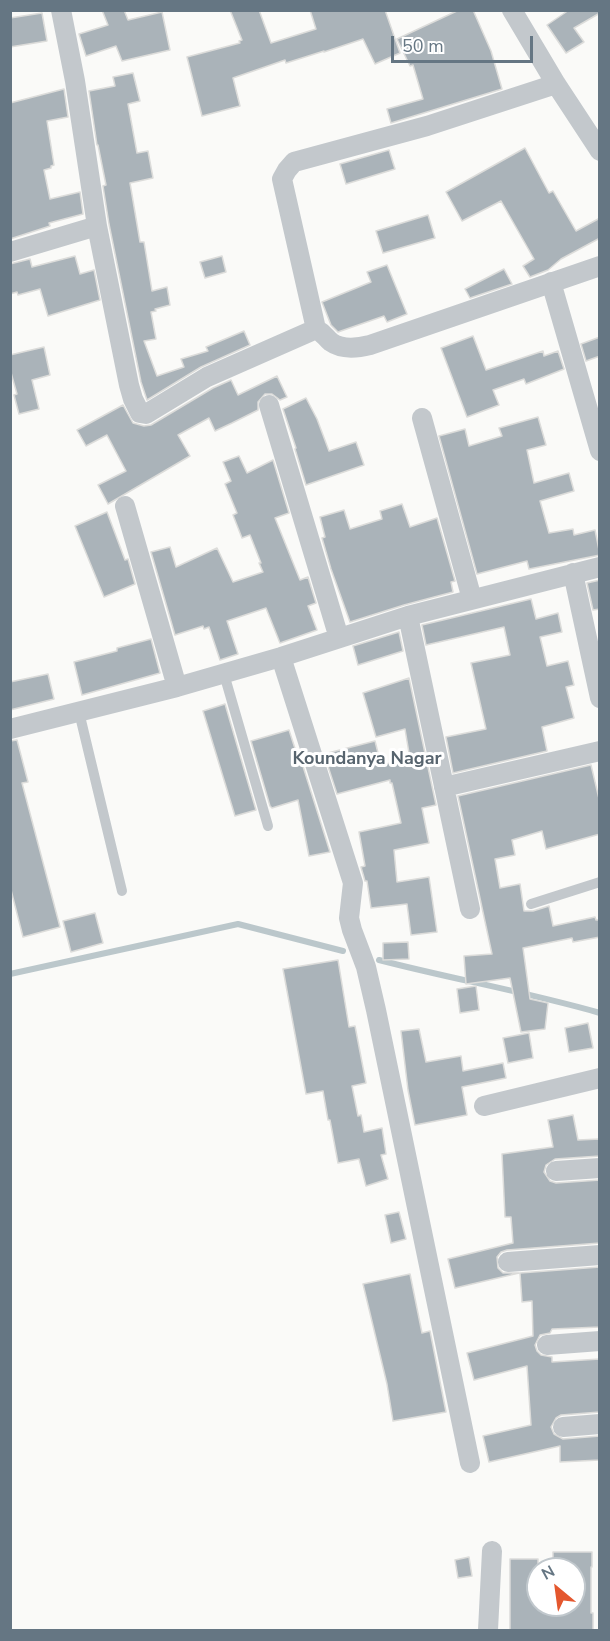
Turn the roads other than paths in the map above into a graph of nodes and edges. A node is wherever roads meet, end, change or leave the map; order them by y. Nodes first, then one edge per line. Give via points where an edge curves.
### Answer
1 (61, 10) edge
2 (512, 10) edge
3 (556, 84) junction
4 (600, 151) edge
5 (97, 226) junction
6 (10, 252) edge
7 (600, 266) edge
8 (551, 282) junction
9 (316, 329) junction
10 (270, 405) dead end
11 (422, 418) dead end
12 (600, 452) edge
13 (125, 506) dead end
14 (600, 567) edge
15 (573, 573) junction
16 (472, 600) junction
17 (408, 616) junction
18 (339, 638) junction
19 (281, 657) junction
20 (224, 674) junction
21 (177, 687) junction
22 (600, 698) edge
23 (79, 712) junction
24 (10, 729) edge
25 (600, 751) edge
26 (444, 787) junction
27 (268, 826) dead end
28 (600, 882) edge
29 (122, 891) dead end
30 (531, 904) dead end
31 (470, 909) dead end
32 (600, 1078) edge
33 (484, 1106) dead end
34 (600, 1168) edge
35 (556, 1170) dead end
36 (600, 1255) edge
37 (508, 1262) dead end
38 (600, 1341) edge
39 (547, 1345) dead end
40 (600, 1424) edge
41 (563, 1426) dead end
42 (470, 1463) dead end
43 (492, 1551) dead end
44 (489, 1630) edge

1 - 5 street
2 - 3 street
3 - 4 street
3 - 9 street via 427,126 294,162 286,170 282,179
5 - 6 street
5 - 9 street via 129,385 140,413 146,414 207,377
7 - 8 street
8 - 9 street via 362,347 341,346
8 - 12 street
10 - 18 street
11 - 16 street
13 - 21 street
14 - 15 street
15 - 16 street
15 - 22 street
16 - 17 street
17 - 18 street
17 - 26 street
18 - 19 street
19 - 20 street
19 - 42 street via 353,883 352,930 376,1010
20 - 21 street
20 - 27 lane
21 - 23 street
23 - 24 street
23 - 29 lane
25 - 26 street
26 - 31 street
28 - 30 lane
32 - 33 street
34 - 35 street
36 - 37 street
38 - 39 street
40 - 41 street
43 - 44 street

